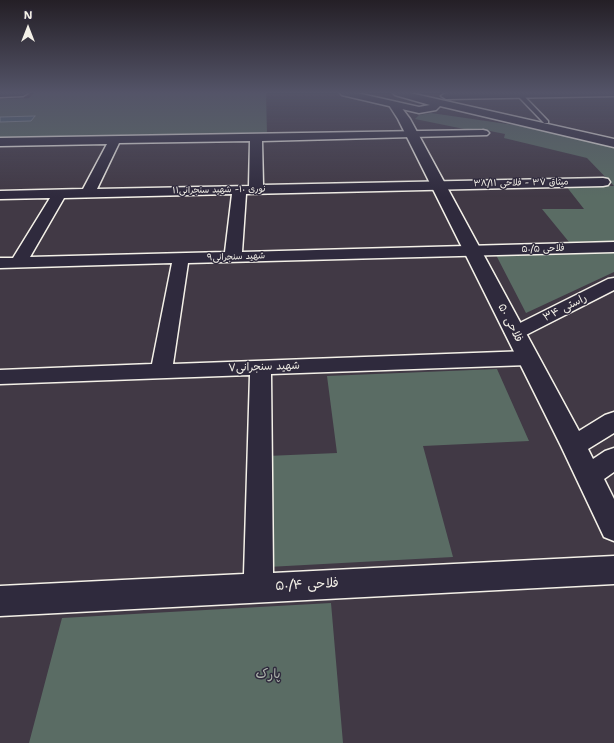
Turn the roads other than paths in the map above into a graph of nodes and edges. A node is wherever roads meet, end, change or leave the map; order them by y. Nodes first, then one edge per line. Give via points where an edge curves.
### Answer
1 (410, 128) edge
2 (548, 128) edge
3 (586, 131) dead end
4 (614, 131) edge
5 (483, 134) dead end
6 (412, 135) junction
7 (256, 138) junction
8 (115, 140) junction
9 (0, 142) edge
10 (614, 143) edge
11 (603, 182) dead end
12 (438, 185) junction
13 (239, 189) junction
14 (256, 189) junction
15 (88, 192) junction
16 (60, 193) junction
17 (0, 195) edge
18 (614, 247) edge
19 (472, 251) junction
20 (233, 257) junction
21 (181, 258) junction
22 (0, 263) edge
23 (18, 263) junction
24 (614, 283) edge
25 (515, 333) junction
26 (528, 358) junction
27 (261, 367) junction
28 (161, 371) junction
29 (0, 377) edge
30 (614, 421) edge
31 (574, 446) junction
32 (614, 458) edge
33 (588, 476) junction
34 (614, 528) edge
35 (614, 570) edge
36 (258, 588) junction
37 (0, 601) edge

1 - 6 street, فلاحی ۵۰
2 - 10 street
3 - 4 street
5 - 6 street
6 - 7 street
6 - 12 street, فلاحی ۵۰
7 - 8 street
7 - 14 street
8 - 9 street
8 - 15 street
11 - 12 street, میثاق ۳۷ - فلاحی ۳۸/۱۱
12 - 14 street, نوری ۱۰- شهید سنجرانی۱۱
12 - 19 street, فلاحی ۵۰
13 - 14 street, نوری ۱۰- شهید سنجرانی۱۱
13 - 15 street, نوری ۱۰- شهید سنجرانی۱۱
13 - 20 street
15 - 16 street, نوری ۱۰- شهید سنجرانی۱۱
16 - 17 street, نوری ۱۰- شهید سنجرانی۱۱
16 - 23 street
18 - 19 street, فلاحی ۵۰/۵
19 - 20 street, شهید سنجرانی۹
19 - 25 street, فلاحی ۵۰
20 - 21 street, شهید سنجرانی۹
21 - 23 street, شهید سنجرانی۹
21 - 28 street
22 - 23 street, شهید سنجرانی۹
24 - 25 street, راستی ۳۴
25 - 26 street, فلاحی ۵۰
26 - 27 street, شهید سنجرانی۷
26 - 31 street, فلاحی ۵۰
27 - 28 street, شهید سنجرانی۷
27 - 36 street
28 - 29 street, شهید سنجرانی۷
30 - 31 street
31 - 33 street, فلاحی ۵۰
32 - 33 street
33 - 34 street, فلاحی ۵۰
35 - 36 street, فلاحی ۵۰/۴
36 - 37 street, فلاحی ۵۰/۴

